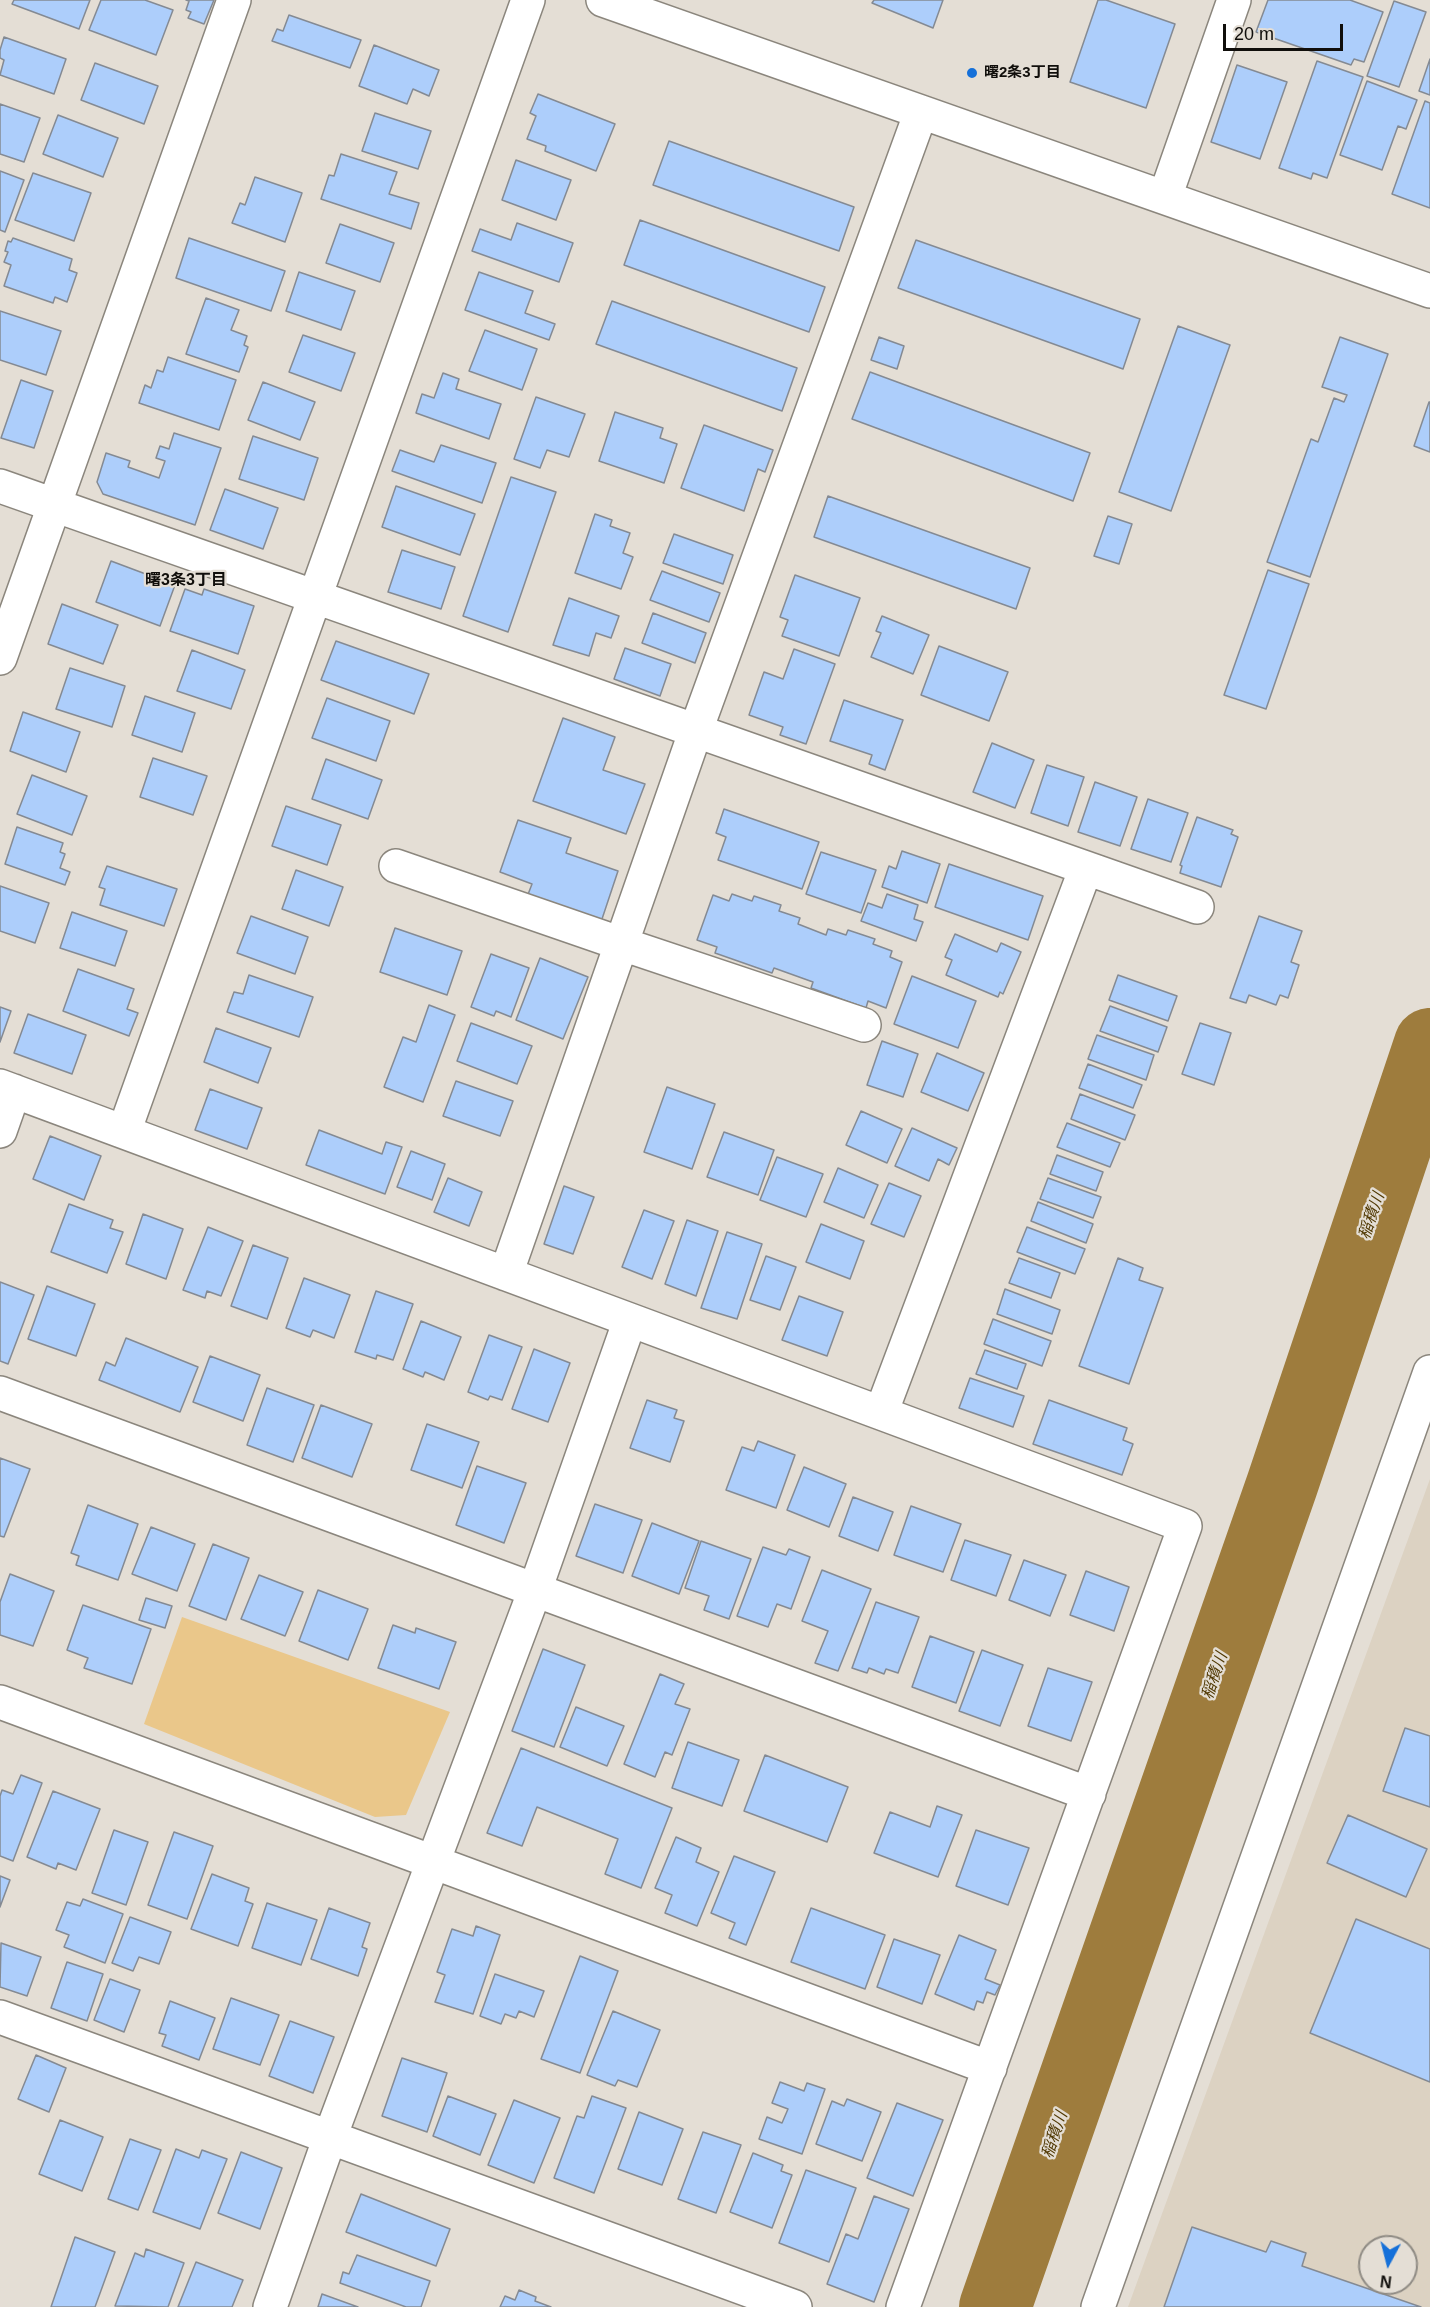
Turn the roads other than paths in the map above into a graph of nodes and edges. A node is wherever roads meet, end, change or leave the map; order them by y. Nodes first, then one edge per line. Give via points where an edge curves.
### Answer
1 (234, 0) edge
2 (528, 0) edge
3 (604, 0) edge
4 (1234, 0) edge
5 (921, 112) junction
6 (1165, 197) junction
7 (1430, 291) edge
8 (0, 486) edge
9 (54, 505) junction
10 (314, 596) junction
11 (0, 658) edge
12 (696, 730) junction
13 (396, 866) dead end
14 (1086, 868) junction
15 (1197, 907) dead end
16 (622, 944) junction
17 (864, 1025) dead end
18 (7, 1089) edge
19 (0, 1131) edge
20 (124, 1132) junction
21 (506, 1274) junction
22 (630, 1320) junction
23 (1430, 1372) edge
24 (0, 1393) edge
25 (881, 1413) junction
26 (535, 1590) junction
27 (0, 1702) edge
28 (1089, 1794) junction
29 (433, 1862) junction
30 (0, 2017) edge
31 (990, 2068) junction
32 (330, 2138) junction
33 (270, 2307) edge
34 (795, 2307) edge
35 (903, 2307) edge
36 (1098, 2307) edge

1 - 9 street
2 - 10 street
3 - 5 street
4 - 6 street
5 - 6 street
5 - 12 street
6 - 7 street
8 - 9 street
9 - 10 street
9 - 11 street
10 - 12 street
10 - 20 street
12 - 14 street
12 - 16 street
13 - 16 street
14 - 15 street
14 - 25 street
16 - 17 street
16 - 21 street
18 - 19 street
18 - 20 street
20 - 21 street
21 - 22 street
22 - 25 street
22 - 26 street
23 - 36 street
24 - 26 street
25 - 28 street via 1185,1526
26 - 28 street
26 - 29 street
27 - 29 street
28 - 31 street
29 - 31 street
29 - 32 street
30 - 32 street
31 - 35 street
32 - 33 street
32 - 34 street

